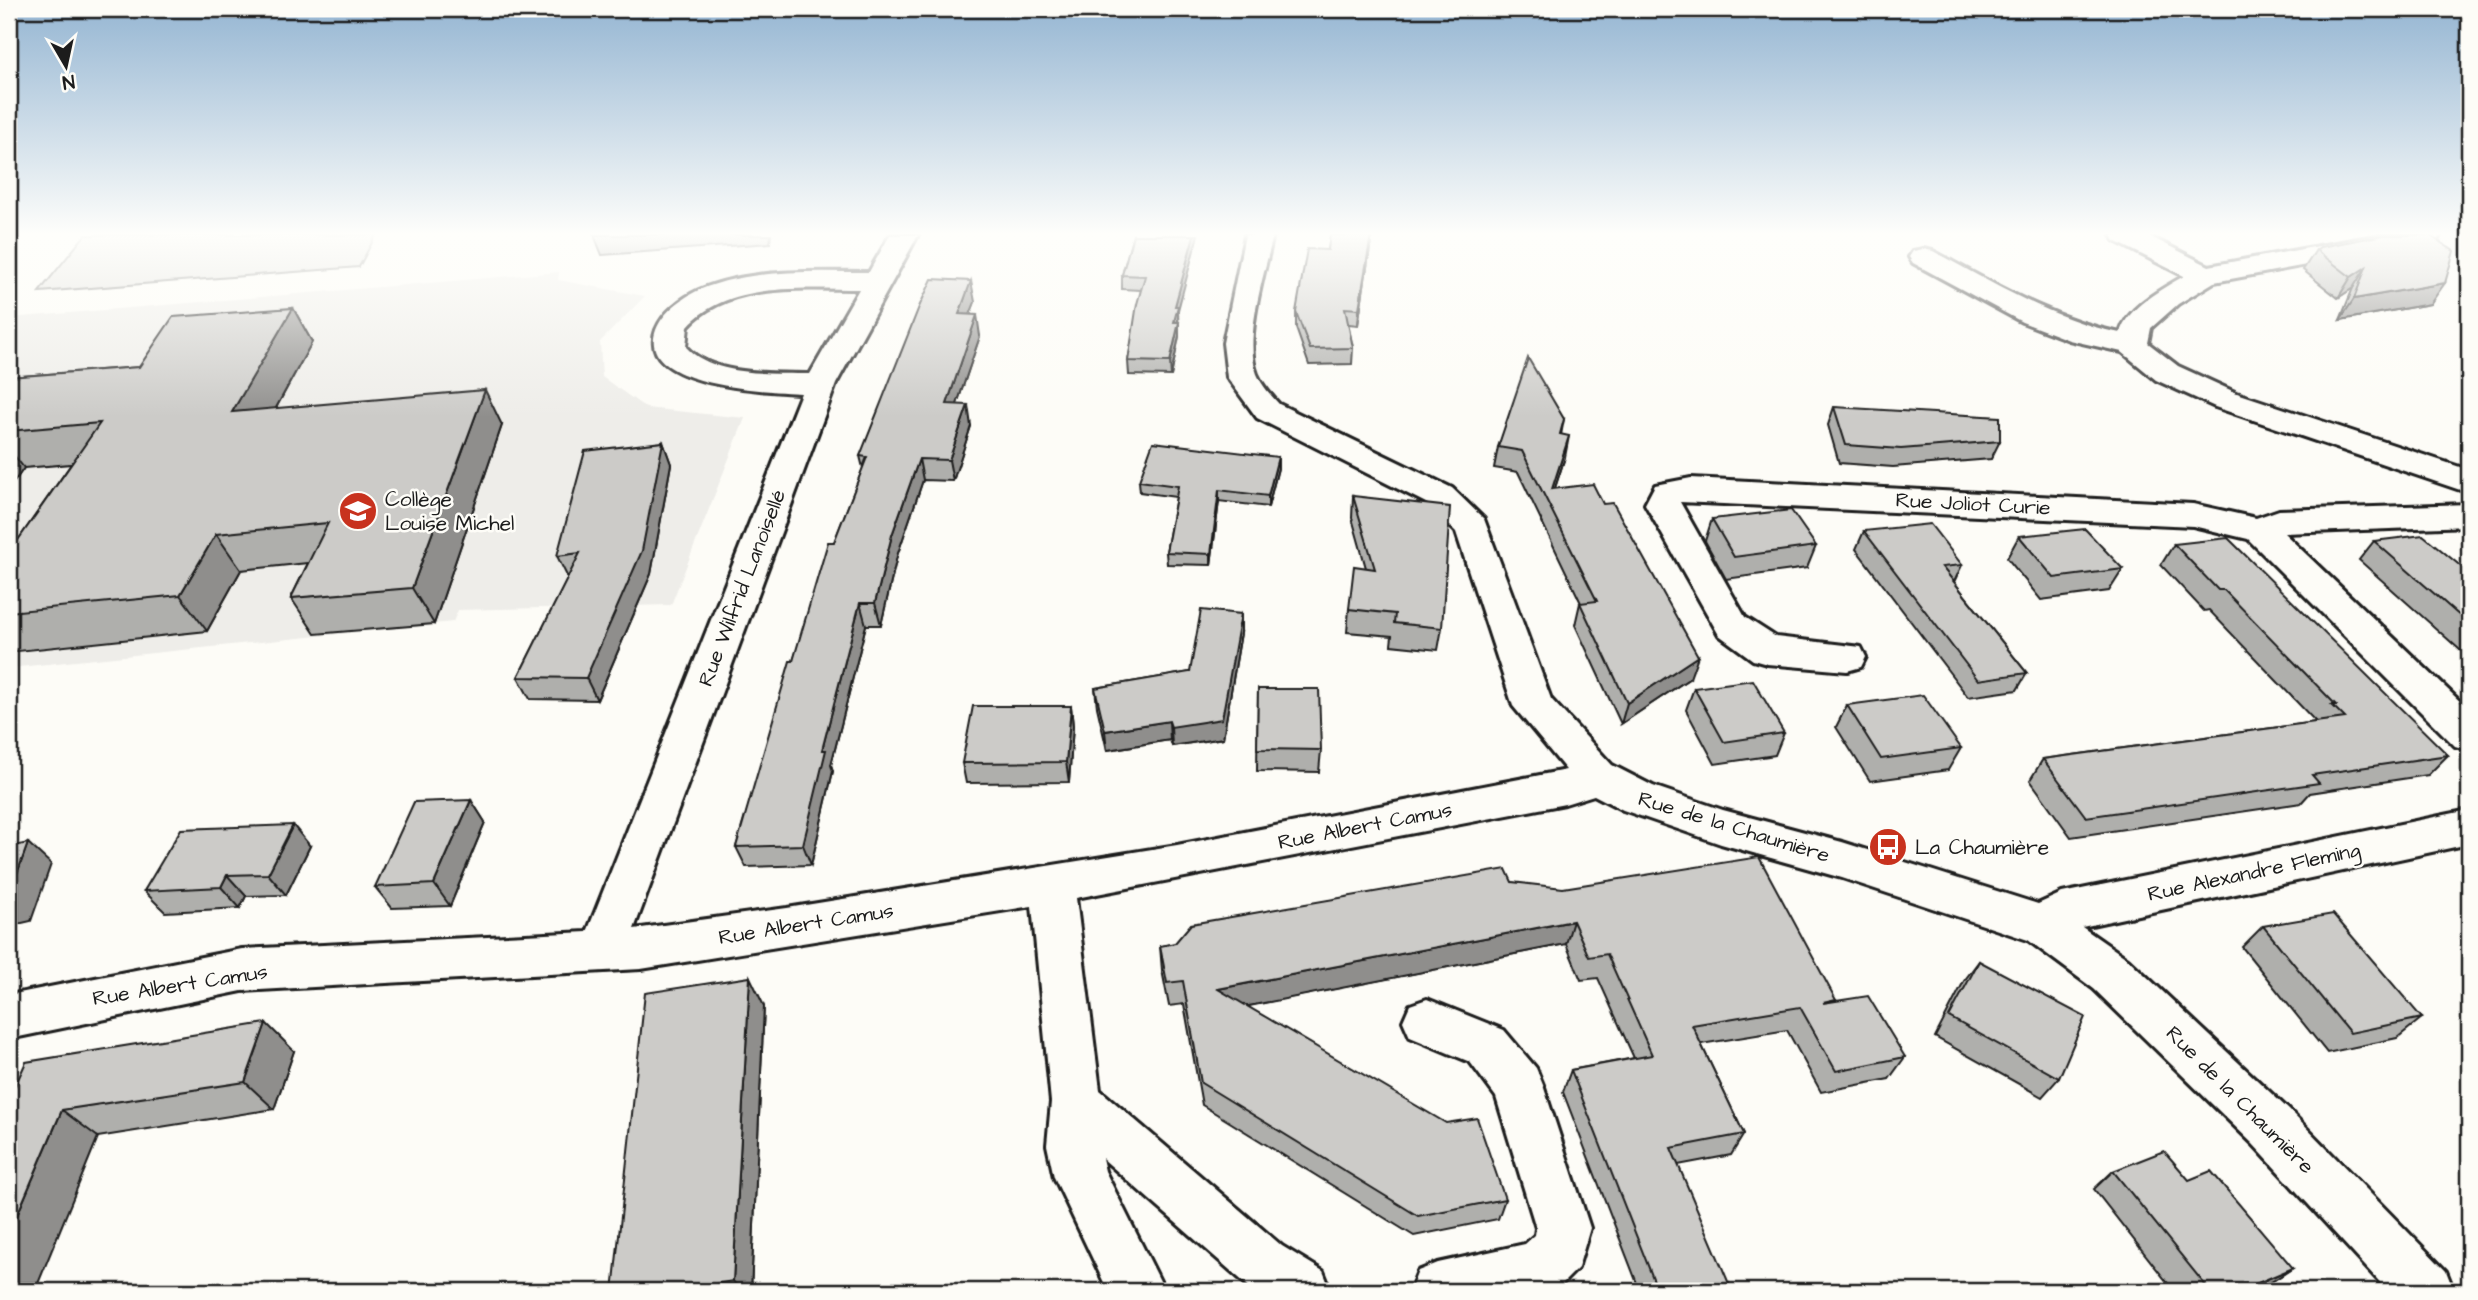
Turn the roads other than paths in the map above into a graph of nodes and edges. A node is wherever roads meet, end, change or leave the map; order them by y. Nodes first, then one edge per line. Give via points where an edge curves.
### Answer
1 (712, 296) edge
2 (868, 296) edge
3 (1246, 296) edge
4 (1994, 296) edge
5 (2172, 296) edge
6 (2132, 345) junction
7 (820, 384) junction
8 (2469, 482) edge
9 (2469, 516) edge
10 (2260, 530) junction
11 (1847, 657) dead end
12 (2469, 735) edge
13 (1597, 777) junction
14 (2469, 827) edge
15 (1052, 885) junction
16 (2043, 925) junction
17 (603, 951) junction
18 (9, 1017) edge
19 (1427, 1021) dead end
20 (1076, 1102) junction
21 (1137, 1291) edge
22 (1301, 1291) edge
23 (1438, 1291) edge
24 (2426, 1291) edge

1 - 7 street via 685,312 672,327 671,351 688,367 720,377
2 - 7 street, Rue Wilfrid Lanoisellé
3 - 13 street, Rue de la Chaumière via 1238,368 1249,390 1268,411 1440,496 1472,527 1533,706
4 - 6 street via 2080,334
5 - 6 street via 2137,325
6 - 8 street via 2167,373 2226,400
7 - 17 street, Rue Wilfrid Lanoisellé
9 - 10 street via 2278,522
10 - 11 street, Rue Joliot Curie via 2193,515 1691,489 1667,494 1662,505 1732,626 1767,650
10 - 12 street
13 - 15 street, Rue Albert Camus via 1565,787
13 - 16 street, Rue de la Chaumière via 1638,798 1721,827
14 - 16 street, Rue Alexandre Fleming via 2062,912
15 - 17 street, Rue Albert Camus via 788,928
15 - 20 street
16 - 24 street, Rue de la Chaumière via 2111,974 2271,1127
17 - 18 street, Rue Albert Camus via 242,970
19 - 23 street via 1487,1046 1518,1085 1563,1228 1559,1249 1541,1268
20 - 21 street via 1073,1145 1080,1177
20 - 22 street via 1263,1265

